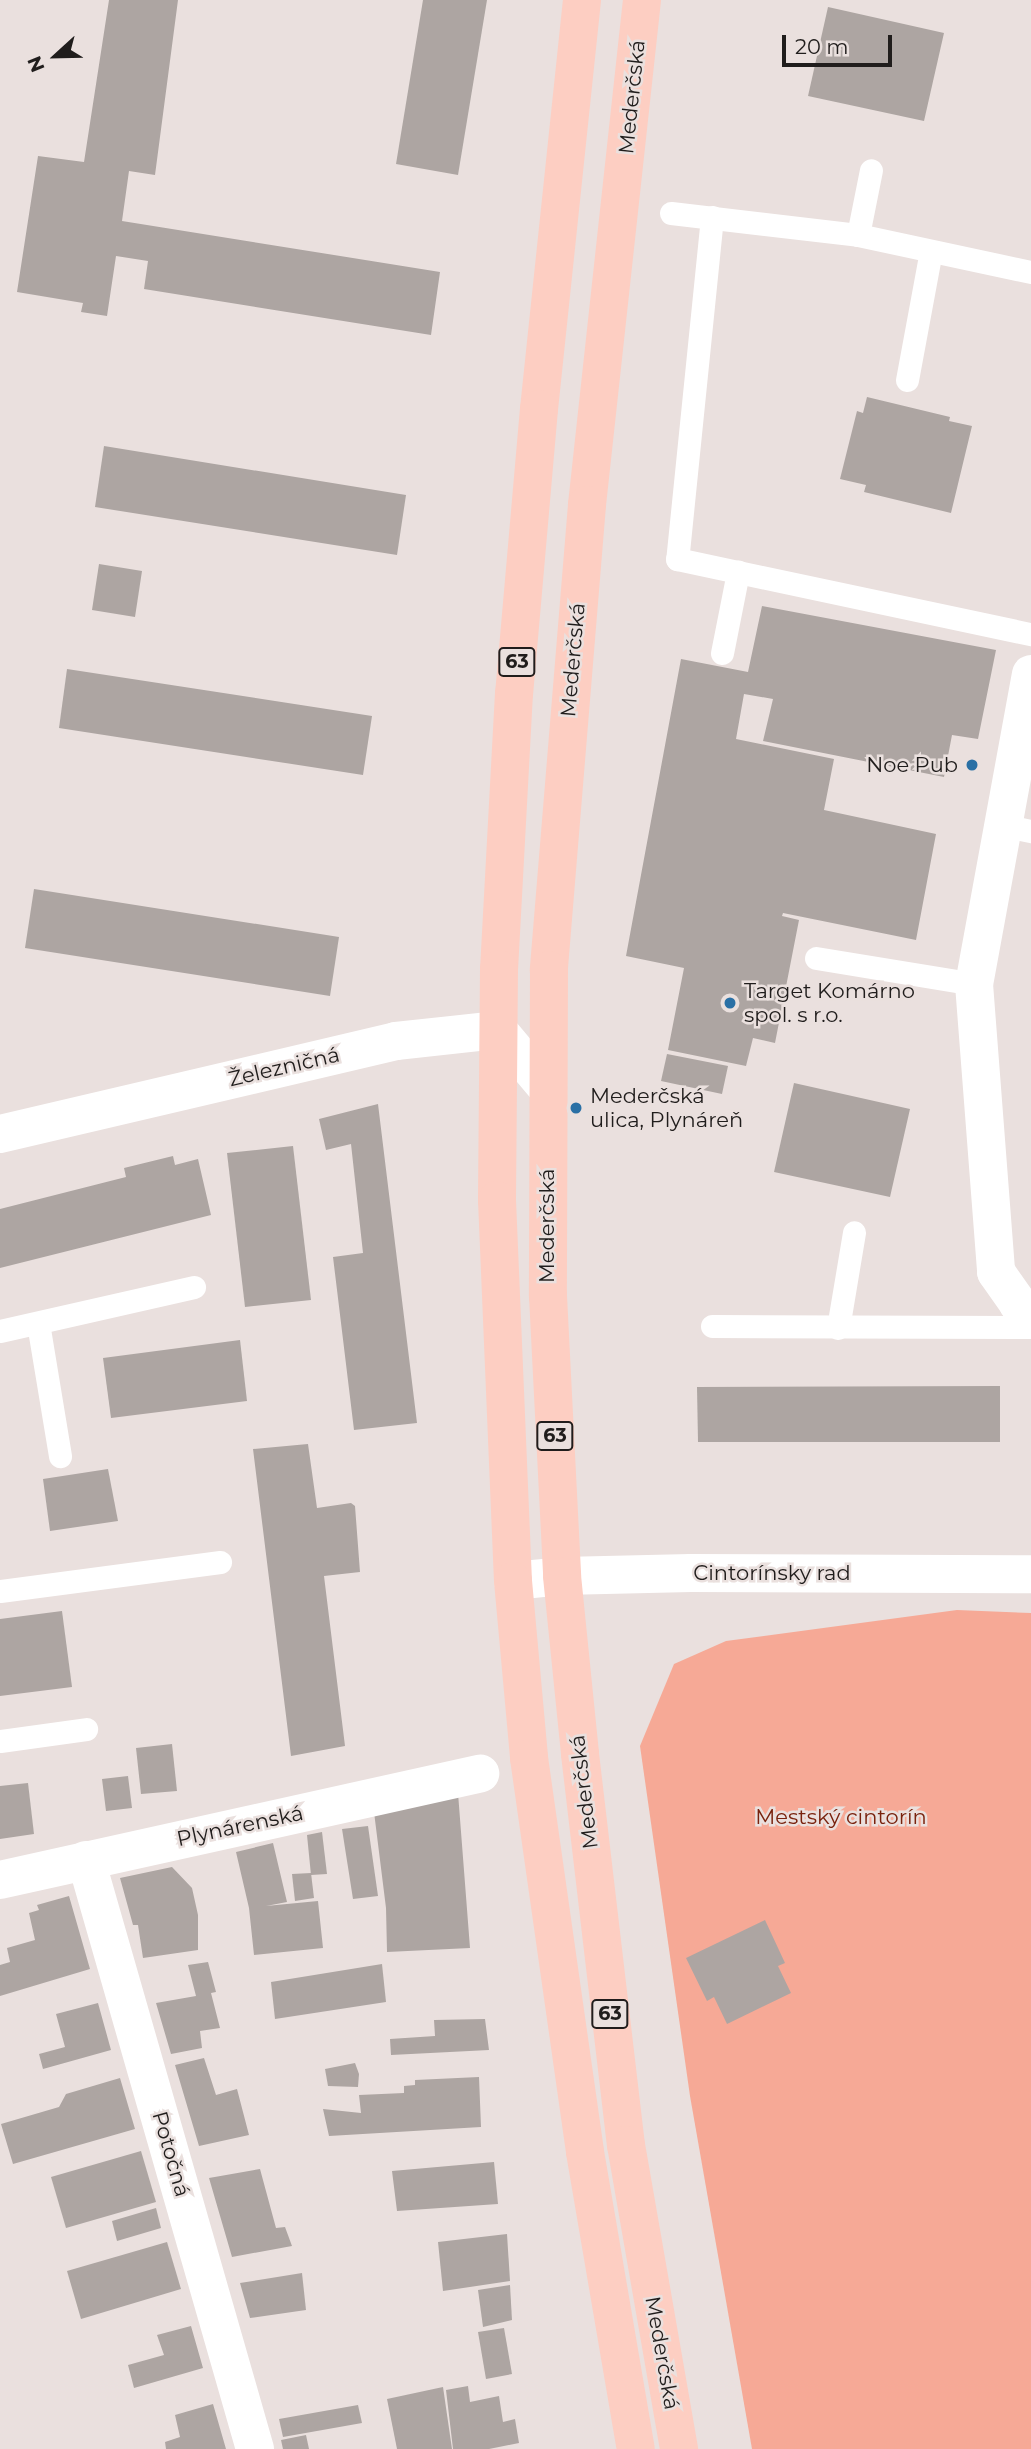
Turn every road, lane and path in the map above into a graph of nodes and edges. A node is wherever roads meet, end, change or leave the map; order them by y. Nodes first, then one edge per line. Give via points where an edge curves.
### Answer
1 (582, 0) edge
2 (642, 0) edge
3 (871, 170) dead end
4 (671, 212) dead end
5 (712, 217) junction
6 (858, 235) junction
7 (931, 251) junction
8 (1031, 272) edge
9 (907, 380) dead end
10 (738, 572) junction
11 (1031, 634) edge
12 (722, 653) dead end
13 (1031, 674) edge
14 (1016, 828) edge
15 (816, 958) dead end
16 (974, 984) junction
17 (498, 1030) junction
18 (546, 1087) junction
19 (0, 1134) edge
20 (854, 1232) dead end
21 (194, 1287) dead end
22 (1031, 1311) edge
23 (38, 1323) junction
24 (712, 1326) dead end
25 (1031, 1327) edge
26 (838, 1328) junction
27 (0, 1331) edge
28 (60, 1456) dead end
29 (220, 1562) dead end
30 (1031, 1574) edge
31 (562, 1576) junction
32 (513, 1581) junction
33 (0, 1591) edge
34 (86, 1729) dead end
35 (0, 1741) edge
36 (480, 1774) dead end
37 (86, 1860) junction
38 (0, 1880) edge
39 (255, 2449) edge
40 (636, 2449) edge
41 (679, 2449) edge

1 - 17 main road, Mederčská / 63 via 514,693
2 - 18 main road, Mederčská / 63 via 568,714 549,970
3 - 6 lane
4 - 5 lane
5 - 6 lane
5 - 10 lane via 677,559
6 - 7 lane
7 - 8 lane
7 - 9 lane
10 - 11 lane
10 - 12 lane
13 - 14 street
14 - 16 street
15 - 16 lane
16 - 22 street via 996,1272 1017,1304
17 - 18 street
17 - 19 street, Železničná via 396,1041
17 - 32 main road, Mederčská / 63 via 497,1200
18 - 31 main road, Mederčská / 63 via 548,1296
20 - 26 lane
21 - 23 lane
23 - 27 lane
23 - 28 lane
24 - 26 lane
25 - 26 lane
29 - 33 lane
30 - 31 street, Cintorínsky rad
31 - 32 street, Cintorínsky rad
31 - 41 main road, Mederčská / 63 via 626,2145
32 - 40 main road, Mederčská / 63 via 531,1771 585,2152
34 - 35 lane
36 - 37 street, Plynárenská
37 - 38 street, Plynárenská
37 - 39 street, Potočná

